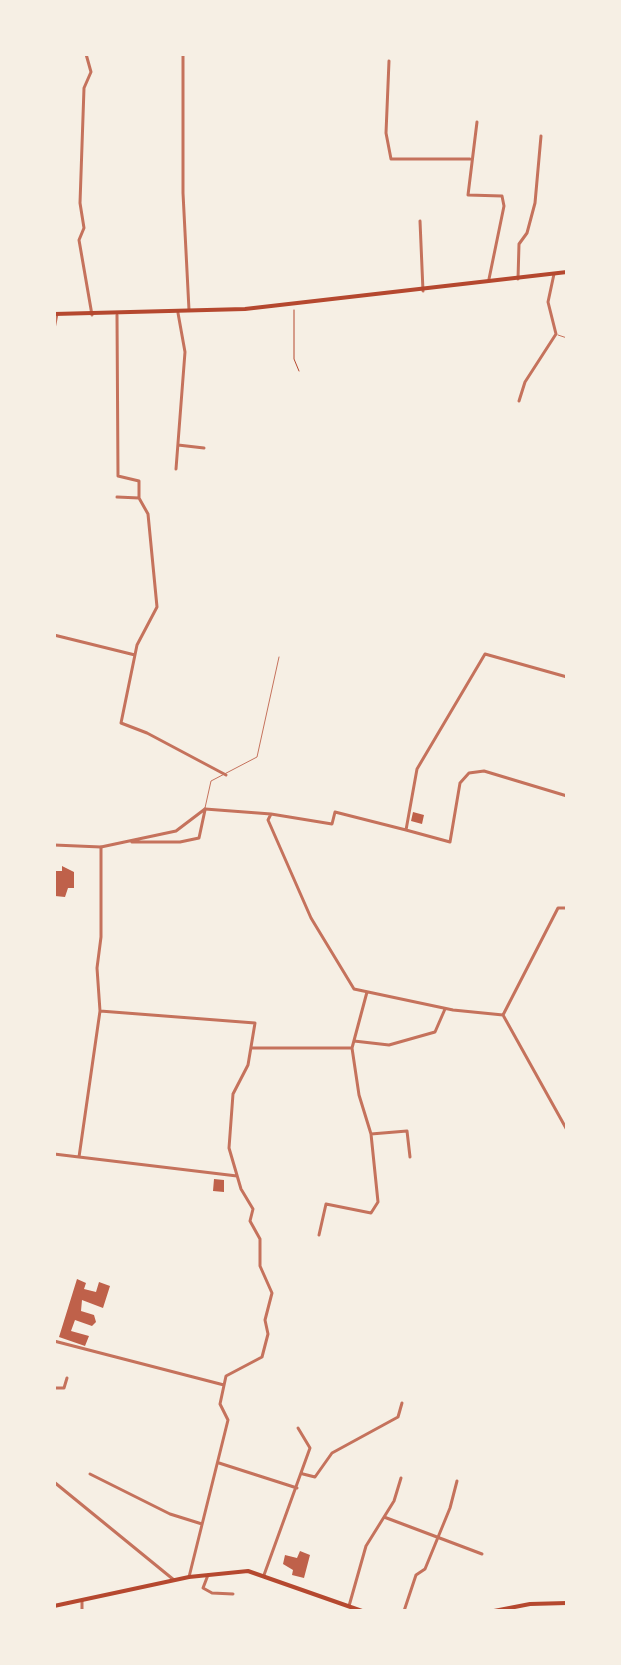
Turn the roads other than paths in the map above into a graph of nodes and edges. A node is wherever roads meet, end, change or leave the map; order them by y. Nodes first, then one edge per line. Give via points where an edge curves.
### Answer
1 (86, 54) edge
2 (92, 54) edge
3 (183, 54) edge
4 (389, 61) dead end
5 (477, 122) dead end
6 (541, 136) dead end
7 (470, 159) junction
8 (420, 221) dead end
9 (567, 272) edge
10 (554, 274) junction
11 (518, 279) junction
12 (489, 283) junction
13 (423, 291) junction
14 (189, 312) junction
15 (178, 313) junction
16 (56, 314) edge
17 (92, 315) junction
18 (117, 315) junction
19 (54, 329) edge
20 (556, 334) junction
21 (567, 338) edge
22 (519, 401) dead end
23 (178, 445) junction
24 (204, 448) dead end
25 (176, 469) dead end
26 (117, 497) dead end
27 (139, 498) junction
28 (54, 635) edge
29 (135, 655) junction
30 (279, 657) dead end
31 (567, 677) edge
32 (226, 775) junction
33 (567, 796) edge
34 (205, 809) junction
35 (271, 814) junction
36 (406, 830) junction
37 (124, 842) junction
38 (54, 845) edge
39 (101, 847) junction
40 (567, 908) edge
41 (367, 992) junction
42 (445, 1009) junction
43 (100, 1011) junction
44 (503, 1015) junction
45 (354, 1041) junction
46 (252, 1048) junction
47 (352, 1048) junction
48 (567, 1130) edge
49 (371, 1134) junction
50 (54, 1154) edge
51 (79, 1157) junction
52 (410, 1157) dead end
53 (238, 1176) junction
54 (319, 1235) dead end
55 (54, 1341) edge
56 (67, 1378) dead end
57 (224, 1385) junction
58 (54, 1388) edge
59 (402, 1403) dead end
60 (298, 1428) dead end
61 (219, 1463) junction
62 (90, 1474) dead end
63 (303, 1474) junction
64 (401, 1478) dead end
65 (457, 1481) dead end
66 (54, 1482) edge
67 (297, 1488) junction
68 (384, 1517) junction
69 (202, 1524) junction
70 (436, 1537) junction
71 (482, 1554) dead end
72 (208, 1575) junction
73 (264, 1575) junction
74 (189, 1577) junction
75 (174, 1580) junction
76 (233, 1594) dead end
77 (82, 1600) junction
78 (567, 1603) edge
79 (54, 1606) edge
80 (349, 1606) junction
81 (510, 1608) edge
82 (82, 1611) edge
83 (362, 1611) edge
84 (404, 1611) edge
85 (494, 1611) edge

1 - 2 street
1 - 17 street via 91,72 84,88 84,228 79,240
3 - 14 street
4 - 7 street via 386,133 391,159
5 - 7 street
6 - 11 street via 535,203 519,244
7 - 12 street via 468,195 502,196
8 - 13 street
9 - 10 main road
10 - 11 main road
10 - 20 street via 548,302
11 - 12 main road
12 - 13 main road
13 - 14 main road
14 - 15 main road
15 - 18 main road
15 - 23 street via 185,352
16 - 17 main road
16 - 19 street
17 - 18 main road
18 - 27 street via 118,476 139,481
20 - 21 lane
20 - 22 street
23 - 24 street
23 - 25 street
26 - 27 street
27 - 29 street via 148,514 157,607
28 - 29 street
29 - 32 street via 121,723
30 - 32 lane via 257,757
31 - 36 street via 485,654 417,769
32 - 34 lane via 211,781
33 - 36 street via 484,771 469,773 460,783 450,842
34 - 35 street
34 - 37 street via 176,831
34 - 37 street via 199,838
35 - 36 street via 332,824 335,812
35 - 41 street via 268,820 311,918 354,989
37 - 39 street
38 - 39 street
39 - 43 street
40 - 44 street via 558,908
41 - 42 street
41 - 45 street
42 - 44 street
42 - 45 street via 435,1032 389,1045
43 - 46 street via 255,1023
43 - 51 street
44 - 48 street
45 - 47 street
46 - 47 street
46 - 53 street via 228,1121
47 - 49 street
49 - 52 street via 407,1131
49 - 54 street via 378,1202 371,1213 326,1204
50 - 51 street
51 - 53 street
53 - 57 street via 253,1209 250,1221 260,1239 260,1266 272,1293 262,1357 239,1366 226,1376
55 - 57 street
56 - 58 street via 64,1388
57 - 61 street via 220,1404 228,1420
59 - 63 street via 398,1417 332,1453 315,1477
60 - 63 street via 310,1448
61 - 67 street
61 - 69 street
62 - 69 street
63 - 67 street
64 - 68 street
65 - 70 street
66 - 75 street
67 - 73 street
68 - 70 street
68 - 80 street via 366,1546
69 - 74 street
70 - 71 street
70 - 84 street
72 - 73 main road
72 - 74 main road
72 - 76 street via 203,1588
73 - 80 main road
74 - 75 main road
75 - 77 main road
77 - 79 main road
77 - 82 street
78 - 81 main road
80 - 83 main road
81 - 85 main road

